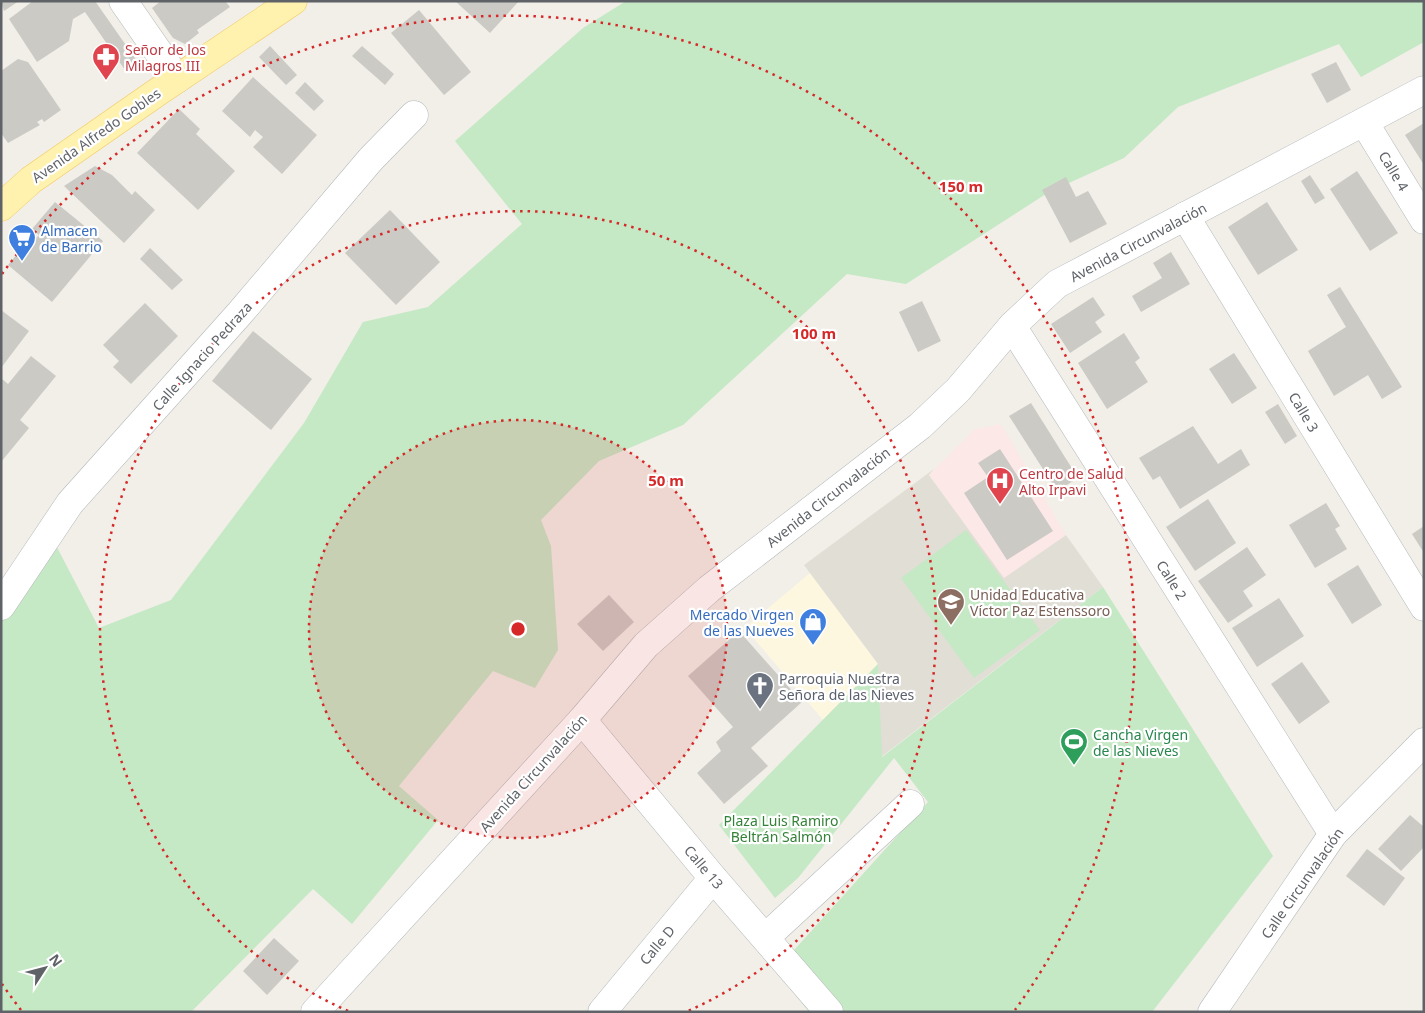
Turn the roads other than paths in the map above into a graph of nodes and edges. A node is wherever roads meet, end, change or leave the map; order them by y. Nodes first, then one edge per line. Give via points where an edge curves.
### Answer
1 (123, 1) edge
2 (293, 1) edge
3 (177, 79) junction
4 (1424, 90) edge
5 (414, 115) dead end
6 (1364, 122) junction
7 (1, 206) edge
8 (1185, 216) junction
9 (1424, 220) edge
10 (1012, 326) junction
11 (1, 606) edge
12 (1424, 607) edge
13 (582, 720) junction
14 (1424, 742) edge
15 (910, 804) dead end
16 (1333, 834) junction
17 (713, 878) junction
18 (766, 937) junction
19 (315, 1012) edge
20 (602, 1012) edge
21 (829, 1012) edge
22 (1212, 1012) edge

1 - 3 street
2 - 3 main road, Avenida Alfredo Gobles
3 - 7 main road, Avenida Alfredo Gobles via 31,180
4 - 6 street, Avenida Circunvalación
5 - 11 street, Calle Ignacio Pedraza via 371,158 240,313 70,503
6 - 8 street, Avenida Circunvalación
6 - 9 street, Calle 4
8 - 10 street, Avenida Circunvalación via 1057,284
8 - 12 street, Calle 3
10 - 13 street, Avenida Circunvalación via 958,390 920,426 709,589 646,645
10 - 16 street, Calle 2
13 - 17 street, Calle 13
13 - 19 street, Avenida Circunvalación
14 - 16 street, Calle Circunvalación
15 - 18 street
16 - 22 street, Calle Circunvalación
17 - 18 street, Calle 13
17 - 20 street, Calle D
18 - 21 street, Calle 13

